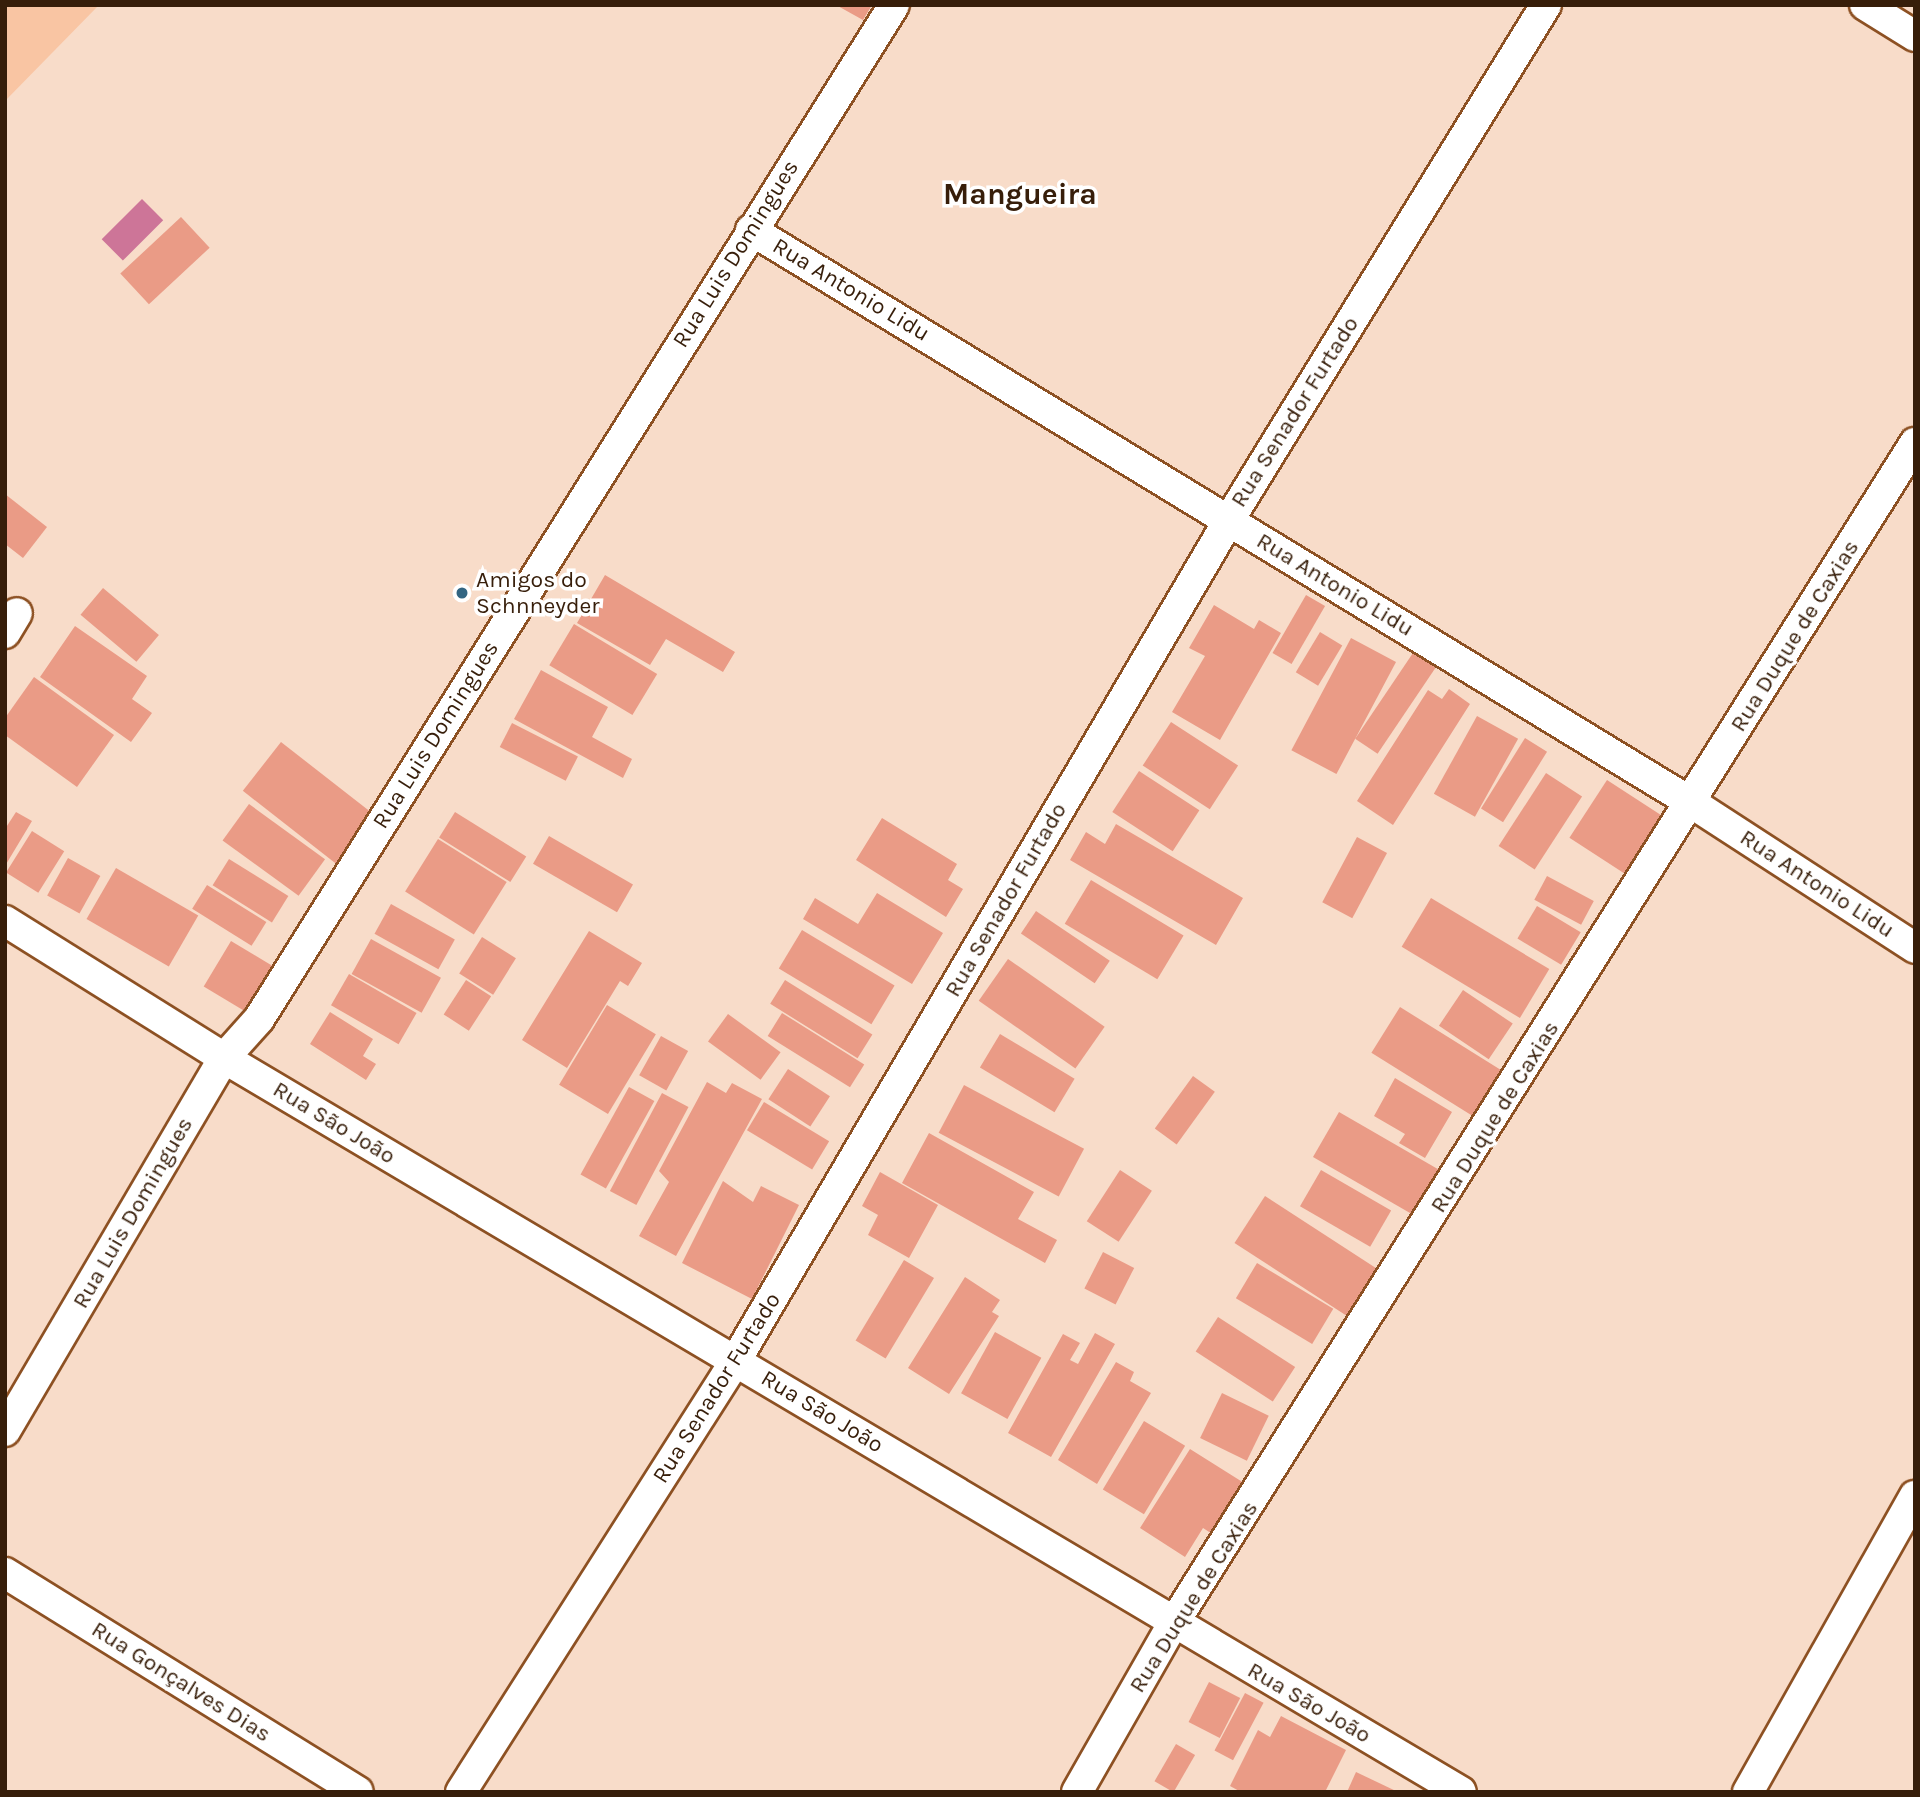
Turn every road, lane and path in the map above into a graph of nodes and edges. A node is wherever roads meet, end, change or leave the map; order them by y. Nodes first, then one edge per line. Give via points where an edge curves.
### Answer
1 (894, 5) edge
2 (1546, 5) edge
3 (1865, 5) edge
4 (1915, 36) edge
5 (751, 230) junction
6 (1915, 443) edge
7 (1229, 520) junction
8 (1692, 803) junction
9 (5, 921) edge
10 (1915, 948) edge
11 (224, 1058) junction
12 (736, 1360) junction
13 (5, 1432) edge
14 (1915, 1496) edge
15 (5, 1573) edge
16 (1173, 1624) junction
17 (358, 1792) edge
18 (461, 1792) edge
19 (1077, 1792) edge
20 (1461, 1792) edge
21 (1748, 1792) edge

1 - 5 street, Rua Luis Domingues
2 - 7 street, Rua Senador Furtado
3 - 4 street
5 - 7 street, Rua Antonio Lidu
5 - 11 street, Rua Luis Domingues via 259,1020
6 - 8 street, Rua Duque de Caxias
7 - 8 street, Rua Antonio Lidu
7 - 12 street, Rua Senador Furtado
8 - 10 street, Rua Antonio Lidu
8 - 16 street, Rua Duque de Caxias
9 - 11 street, Rua São João
11 - 12 street, Rua São João
11 - 13 street, Rua Luis Domingues
12 - 16 street, Rua São João
12 - 18 street, Rua Senador Furtado
14 - 21 street
15 - 17 street, Rua Gonçalves Dias
16 - 19 street, Rua Duque de Caxias
16 - 20 street, Rua São João

